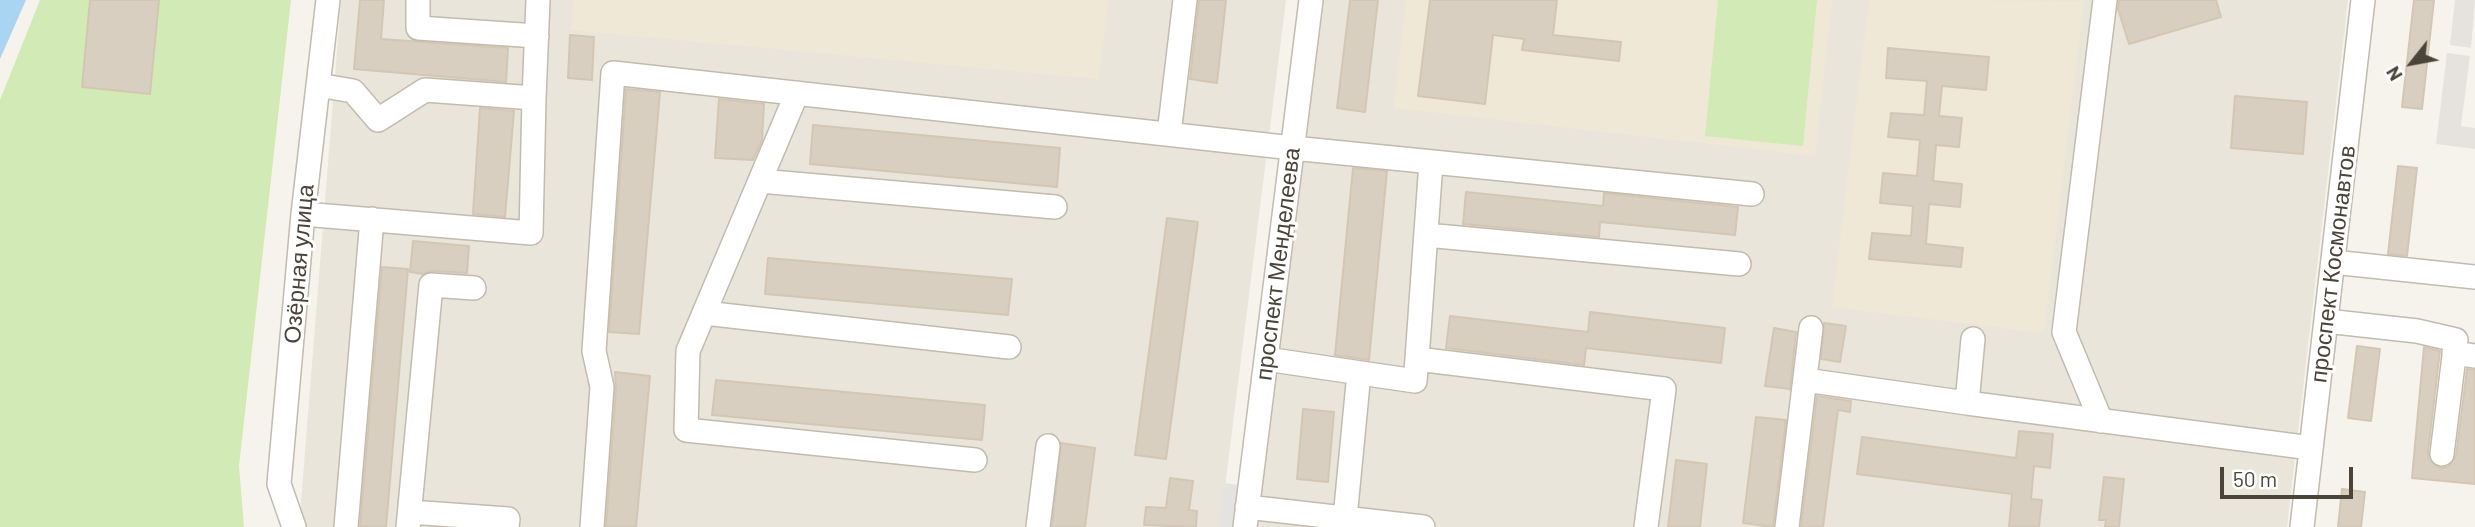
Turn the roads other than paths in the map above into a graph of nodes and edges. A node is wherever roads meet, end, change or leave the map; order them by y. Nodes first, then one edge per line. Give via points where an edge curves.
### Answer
1 (328, 0) edge
2 (418, 0) edge
3 (538, 0) edge
4 (1185, 0) edge
5 (1311, 0) edge
6 (2105, 0) edge
7 (2363, 0) edge
8 (537, 36) junction
9 (318, 85) junction
10 (797, 93) junction
11 (534, 98) junction
12 (1169, 134) junction
13 (1293, 148) junction
14 (1432, 162) junction
15 (760, 181) junction
16 (1752, 194) dead end
17 (1055, 207) dead end
18 (303, 214) junction
19 (372, 219) junction
20 (1426, 235) junction
21 (2333, 262) junction
22 (1739, 264) dead end
23 (2475, 277) edge
24 (474, 288) dead end
25 (704, 313) junction
26 (2326, 321) junction
27 (1811, 328) dead end
28 (1973, 339) dead end
29 (1009, 348) dead end
30 (2465, 354) edge
31 (1266, 359) junction
32 (1417, 359) junction
33 (1359, 373) junction
34 (1805, 380) junction
35 (1967, 403) junction
36 (2101, 421) junction
37 (1048, 446) dead end
38 (2311, 448) junction
39 (2442, 454) dead end
40 (975, 460) dead end
41 (1246, 517) edge
42 (1345, 519) junction
43 (409, 520) edge
44 (294, 527) edge
45 (346, 527) edge
46 (508, 527) edge
47 (592, 527) edge
48 (1038, 527) edge
49 (1423, 527) edge
50 (1646, 527) edge
51 (1787, 527) edge
52 (2302, 527) edge

1 - 9 street, Озёрная улица
2 - 8 street via 418,28
3 - 8 street
4 - 12 street
5 - 13 street, проспект Менделеева
6 - 36 street via 2064,332
7 - 21 street, проспект Космонавтов
8 - 11 street
9 - 11 street via 353,91 379,120 425,90
9 - 18 street, Озёрная улица
10 - 12 street
10 - 15 street
10 - 47 street via 613,73 594,351 602,387
11 - 19 street via 531,233
12 - 13 street
13 - 14 street
13 - 31 street, проспект Менделеева
14 - 16 street
14 - 20 street
15 - 17 street
15 - 25 street
18 - 19 street
18 - 44 street, Озёрная улица via 279,484
19 - 45 street
20 - 22 street
20 - 32 street
21 - 23 street
21 - 26 street, проспект Космонавтов
24 - 43 street via 431,285
25 - 29 street
25 - 40 street via 688,351 686,430
26 - 30 street via 2456,340
26 - 38 street, проспект Космонавтов
27 - 34 street
28 - 35 street
30 - 39 street
31 - 33 street
31 - 41 street, проспект Менделеева
32 - 33 street via 1415,381
32 - 50 street via 1664,389
33 - 42 street
34 - 35 street
34 - 51 street
35 - 36 street
36 - 38 street
37 - 48 street
38 - 52 street, проспект Космонавтов
41 - 42 street
42 - 49 street
43 - 46 street via 508,519

